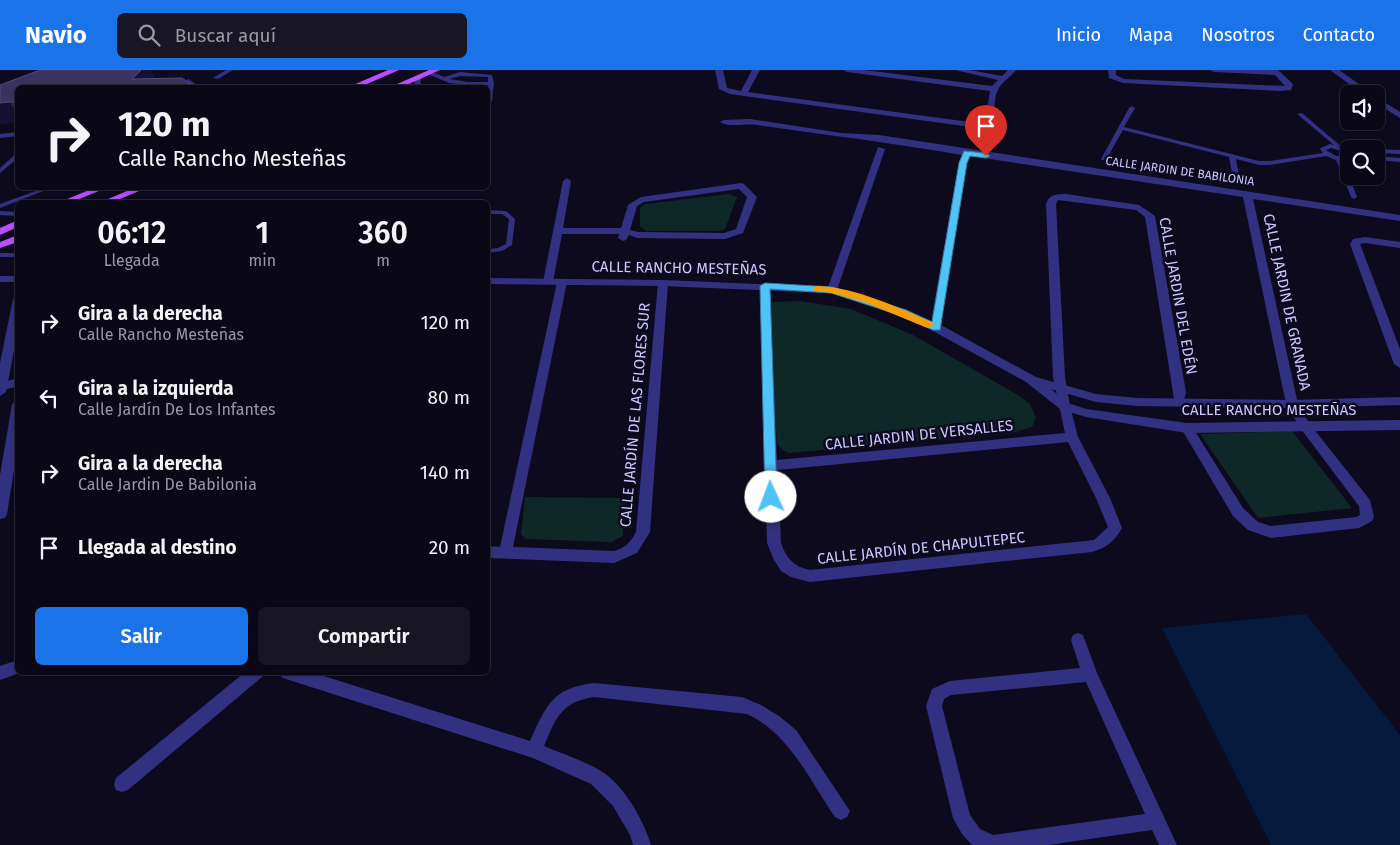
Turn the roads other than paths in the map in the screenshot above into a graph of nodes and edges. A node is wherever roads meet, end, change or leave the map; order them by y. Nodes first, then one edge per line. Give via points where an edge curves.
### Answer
1 (230, 70) edge
2 (395, 70) edge
3 (719, 70) edge
4 (756, 70) edge
5 (847, 70) edge
6 (959, 70) edge
7 (1012, 70) edge
8 (1112, 70) edge
9 (1214, 70) edge
10 (1334, 70) edge
11 (433, 71) edge
12 (872, 72) edge
13 (1276, 72) edge
14 (216, 78) dead end
15 (418, 78) junction
16 (444, 79) junction
17 (1004, 79) junction
18 (188, 81) edge
19 (491, 83) junction
20 (194, 85) edge
21 (358, 85) edge
22 (400, 85) edge
23 (417, 85) edge
24 (465, 85) edge
25 (476, 85) edge
26 (1356, 85) edge
27 (994, 89) junction
28 (490, 92) edge
29 (743, 94) junction
30 (1385, 105) edge
31 (1132, 108) dead end
32 (1300, 114) dead end
33 (1400, 116) edge
34 (724, 122) dead end
35 (1121, 128) junction
36 (15, 134) edge
37 (0, 136) edge
38 (1340, 144) edge
39 (1340, 148) edge
40 (880, 149) dead end
41 (1385, 152) edge
42 (1392, 152) junction
43 (1400, 152) edge
44 (967, 153) junction
45 (1326, 154) junction
46 (1232, 156) junction
47 (15, 157) edge
48 (1104, 159) dead end
49 (1339, 159) joint
50 (1385, 159) edge
51 (1400, 160) edge
52 (0, 171) edge
53 (567, 181) dead end
54 (1238, 183) dead end
55 (43, 190) edge
56 (96, 190) edge
57 (136, 190) edge
58 (1247, 194) junction
59 (1354, 197) dead end
60 (15, 200) edge
61 (16, 200) edge
62 (70, 200) edge
63 (111, 200) edge
64 (0, 206) edge
65 (490, 212) edge
66 (0, 213) edge
67 (15, 214) edge
68 (1400, 218) edge
69 (15, 223) edge
70 (0, 230) edge
71 (624, 235) junction
72 (556, 236) junction
73 (15, 239) edge
74 (0, 245) edge
75 (1400, 245) edge
76 (490, 251) edge
77 (0, 255) edge
78 (15, 255) edge
79 (0, 279) edge
80 (15, 279) edge
81 (490, 280) edge
82 (548, 282) junction
83 (562, 282) junction
84 (663, 283) junction
85 (765, 286) junction
86 (832, 290) junction
87 (15, 314) edge
88 (937, 328) junction
89 (1400, 364) edge
90 (1030, 379) junction
91 (15, 383) edge
92 (1061, 388) junction
93 (0, 390) edge
94 (1400, 401) edge
95 (1179, 402) junction
96 (1292, 404) junction
97 (1064, 406) junction
98 (15, 417) edge
99 (1400, 425) edge
100 (1305, 426) junction
101 (1187, 428) junction
102 (1072, 437) junction
103 (4, 464) edge
104 (770, 466) junction
105 (0, 514) edge
106 (490, 552) edge
107 (505, 553) junction
108 (1078, 640) dead end
109 (15, 668) edge
110 (0, 673) edge
111 (1090, 674) junction
112 (253, 675) edge
113 (296, 675) edge
114 (534, 750) junction
115 (122, 784) dead end
116 (841, 811) dead end
117 (1156, 821) junction
118 (642, 845) edge
119 (1168, 845) edge

1 - 14 lane
2 - 21 main road
3 - 29 street via 722,89
4 - 29 street
5 - 12 street
6 - 17 street
7 - 17 street
8 - 13 street via 1112,76 1123,81 1288,88 1289,84
9 - 13 street
10 - 26 street
11 - 15 main road
11 - 16 lane
12 - 27 street
15 - 22 main road
15 - 23 lane
16 - 19 lane via 457,74 488,75
16 - 24 lane
17 - 27 street
18 - 20 lane
19 - 25 lane
19 - 28 lane
27 - 29 street via 989,118 978,126
30 - 33 street
31 - 35 lane
32 - 38 lane
34 - 44 street, CALLE JARDIN DE BABILONIA via 750,121
35 - 46 lane
35 - 48 lane
36 - 37 lane
39 - 45 lane via 1324,147
40 - 86 street
41 - 42 lane
42 - 43 lane
42 - 51 lane
44 - 58 street, CALLE JARDIN DE BABILONIA
44 - 88 street
45 - 46 lane via 1270,163
45 - 49 lane
46 - 54 lane
47 - 52 lane
49 - 59 lane
50 - 51 lane
53 - 72 street
55 - 61 lane
56 - 62 main road
57 - 63 main road
58 - 68 street, CALLE JARDIN DE BABILONIA
58 - 96 street, CALLE JARDIN DE GRANADA
60 - 64 lane
65 - 76 lane via 504,212 512,219 509,245
66 - 67 lane
69 - 70 main road
71 - 71 street via 731,235 740,231 752,197 741,186 641,200 632,204
71 - 72 street
72 - 82 street
73 - 74 main road
75 - 89 street via 1365,240 1355,244
77 - 78 lane
79 - 80 street
81 - 82 street, CALLE RANCHO MESTEÑAS
82 - 83 street, CALLE RANCHO MESTEÑAS
83 - 84 street, CALLE RANCHO MESTEÑAS
83 - 107 street
84 - 85 street, CALLE RANCHO MESTEÑAS
84 - 107 street, CALLE JARDÍN DE LAS FLORES SUR via 643,532 634,548 614,557
85 - 86 street, CALLE RANCHO MESTEÑAS
85 - 104 street, CALLE JARDÍN DE CHAPULTEPEC
86 - 88 street, CALLE RANCHO MESTEÑAS via 903,312
87 - 93 street
88 - 90 street, CALLE RANCHO MESTEÑAS
90 - 92 street, CALLE RANCHO MESTEÑAS
90 - 97 street, CALLE RANCHO MESTEÑAS
91 - 93 street
92 - 95 street, CALLE RANCHO MESTEÑAS via 1096,398
92 - 95 street, CALLE JARDIN DEL EDÉN via 1051,204 1060,196 1139,208 1152,218
92 - 97 street, CALLE JARDÍN DE CHAPULTEPEC
94 - 96 street, CALLE RANCHO MESTEÑAS
95 - 96 street, CALLE RANCHO MESTEÑAS
96 - 100 street, CALLE JARDIN DE GRANADA
97 - 101 street, CALLE RANCHO MESTEÑAS via 1125,420
97 - 102 street, CALLE JARDÍN DE CHAPULTEPEC
98 - 103 street
99 - 100 street, CALLE RANCHO MESTEÑAS
100 - 101 street, CALLE RANCHO MESTEÑAS
100 - 101 street, CALLE JARDIN DE GRANADA via 1365,504 1367,517 1364,520 1271,532 1253,526 1238,512
102 - 104 street, CALLE JARDIN DE VERSALLES
102 - 104 street, CALLE JARDÍN DE CHAPULTEPEC via 1103,498 1114,528 1103,543 810,576 798,575 789,569 777,553 772,527
103 - 105 street
106 - 107 street
108 - 111 street
109 - 110 street
111 - 117 street
111 - 117 street via 950,688 938,694 934,706 962,818 980,841 993,844
112 - 115 street
113 - 114 street
114 - 116 street via 554,708 562,698 578,691 742,705 757,710 790,736
114 - 118 street via 597,778 619,800 638,831
117 - 119 street

